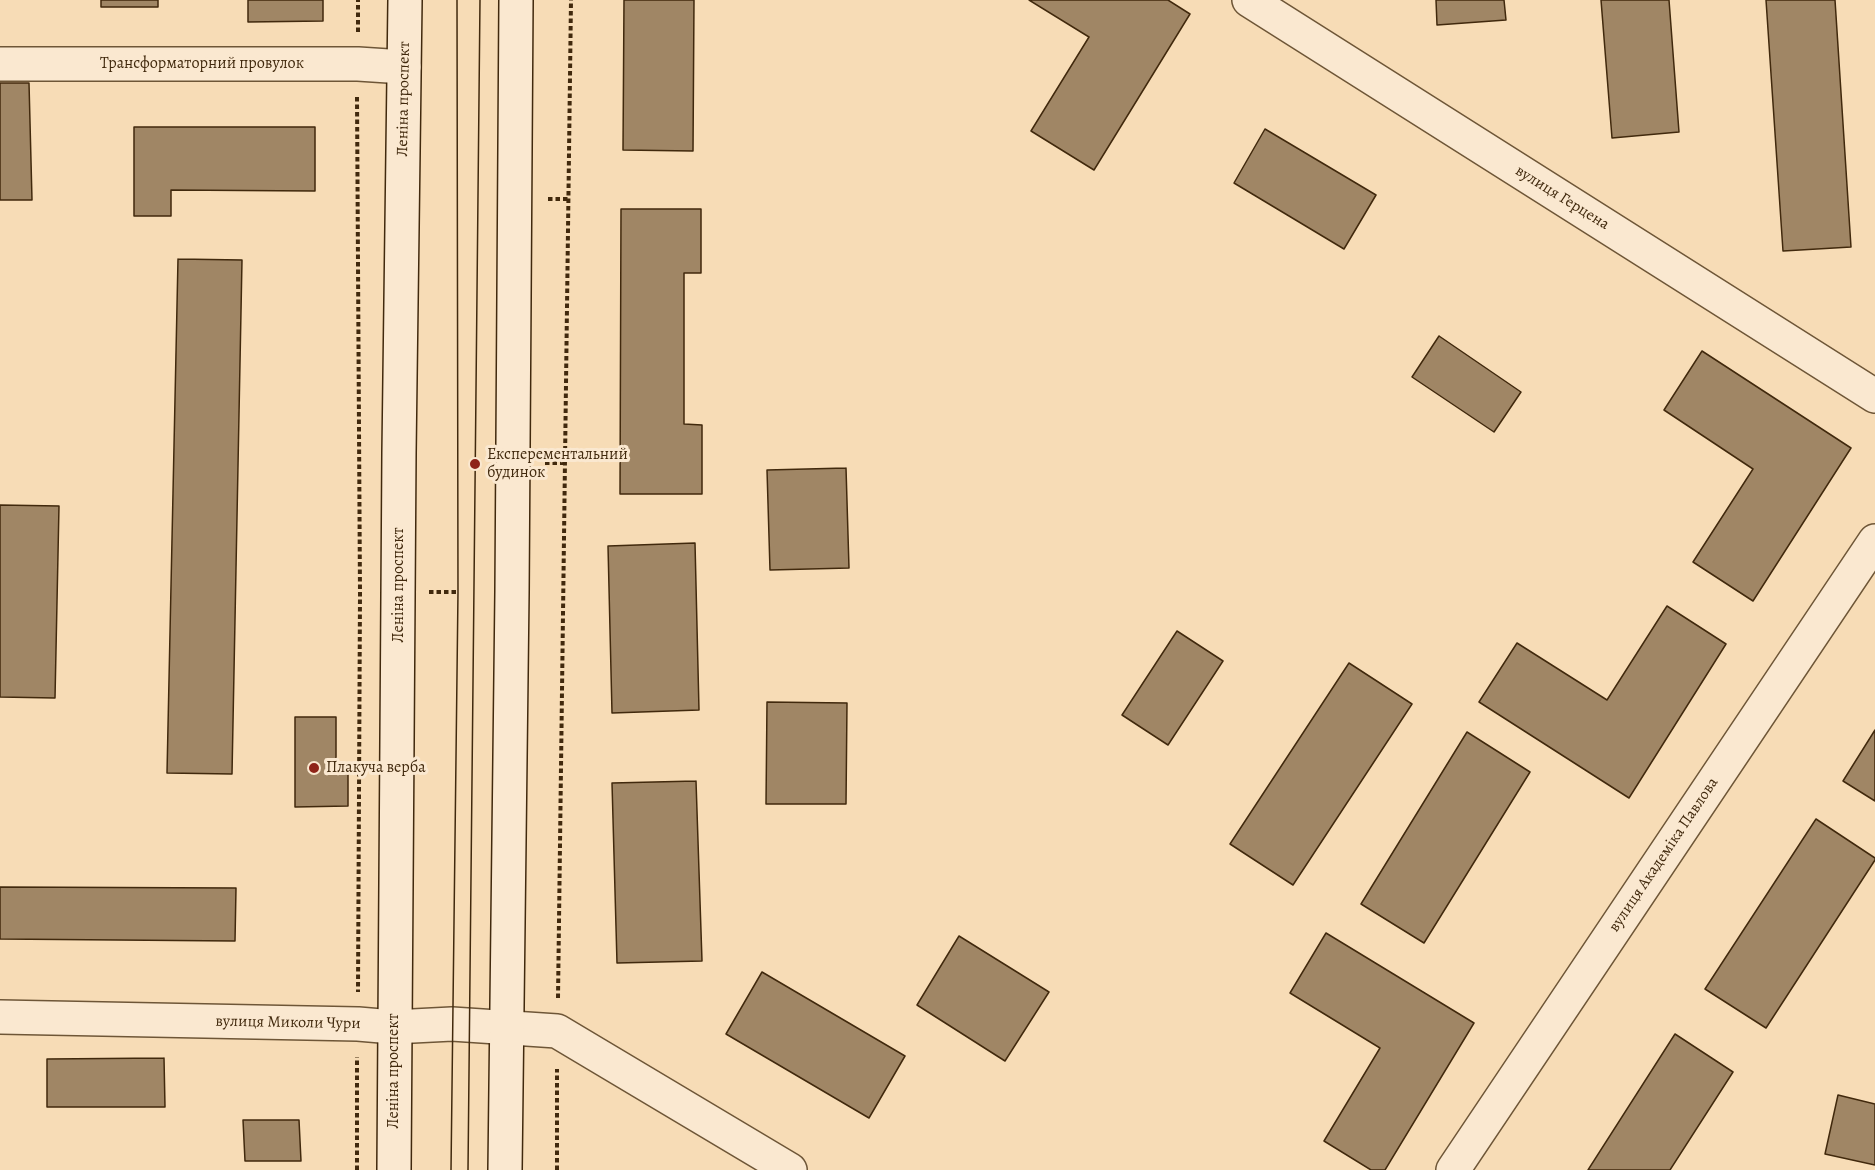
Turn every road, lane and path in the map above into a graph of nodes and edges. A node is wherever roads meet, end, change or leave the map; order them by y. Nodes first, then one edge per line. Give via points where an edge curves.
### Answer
1 (405, 0) edge
2 (516, 0) edge
3 (571, 0) edge
4 (1249, 0) edge
5 (0, 64) edge
6 (358, 64) junction
7 (404, 67) junction
8 (1875, 396) edge
9 (1875, 541) edge
10 (0, 1017) edge
11 (358, 1024) junction
12 (393, 1027) junction
13 (506, 1028) junction
14 (557, 1031) junction
15 (357, 1170) edge
16 (394, 1170) edge
17 (505, 1170) edge
18 (557, 1170) edge
19 (790, 1170) edge
20 (1453, 1170) edge

1 - 7 street, Леніна проспект
2 - 13 street
3 - 14 path
4 - 8 street, вулиця Герцена
5 - 6 street, Трансформаторний провулок
6 - 7 street, Трансформаторний провулок
6 - 11 path
7 - 12 street, Леніна проспект
9 - 20 street, вулиця Академіка Павлова
10 - 11 street, вулиця Миколи Чури
11 - 12 street, вулиця Миколи Чури
11 - 15 path
12 - 13 street, вулиця Миколи Чури via 452,1024
12 - 16 street, Леніна проспект
13 - 14 street, вулиця Миколи Чури
13 - 17 street
14 - 18 path
14 - 19 street, вулиця Миколи Чури

